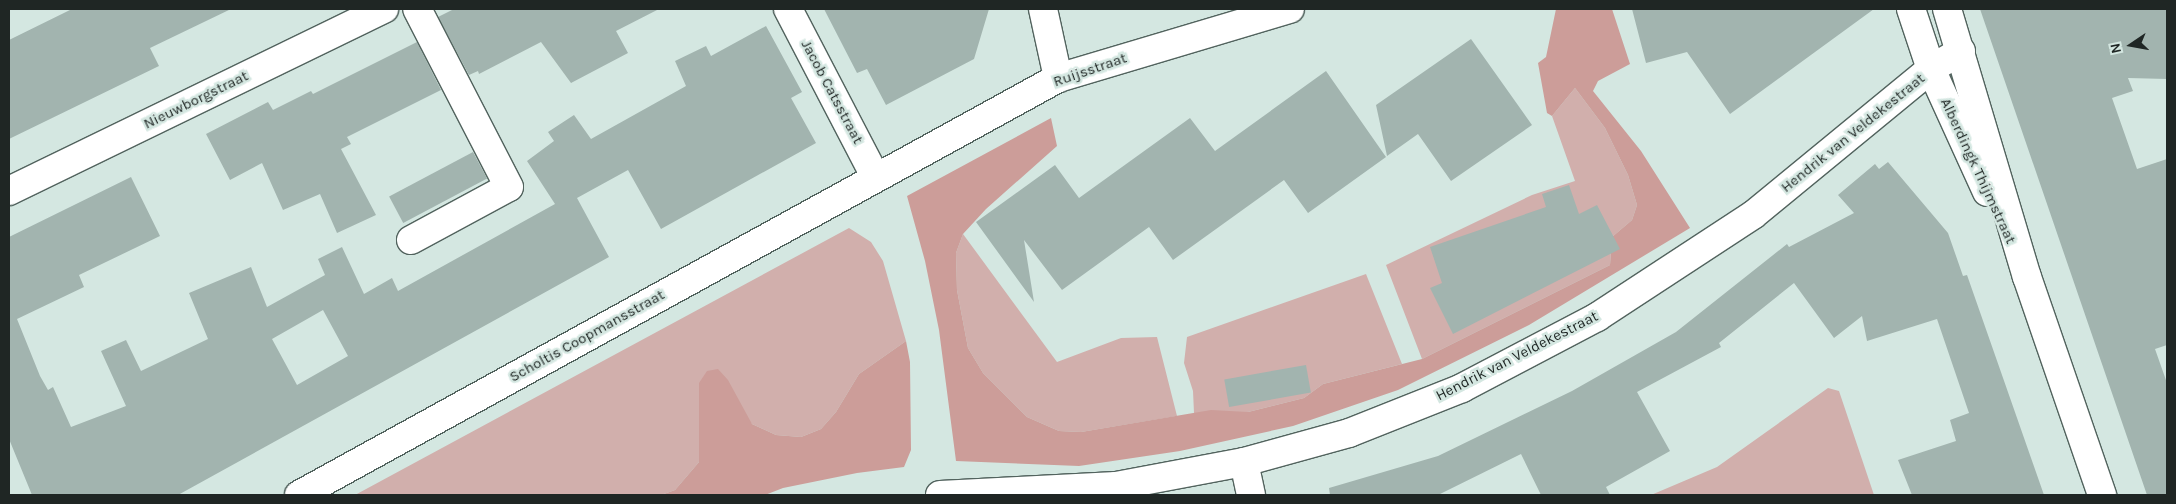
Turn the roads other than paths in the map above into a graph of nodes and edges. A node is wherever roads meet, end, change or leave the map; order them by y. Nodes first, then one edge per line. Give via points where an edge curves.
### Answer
1 (384, 9) edge
2 (417, 9) edge
3 (788, 9) edge
4 (1043, 9) edge
5 (1290, 9) edge
6 (1911, 9) edge
7 (1947, 9) edge
8 (1961, 51) junction
9 (1931, 69) junction
10 (1058, 78) junction
11 (875, 176) junction
12 (9, 191) edge
13 (411, 240) dead end
14 (2026, 277) junction
15 (1244, 462) junction
16 (299, 495) edge
17 (940, 495) edge
18 (1252, 495) edge
19 (2102, 495) edge

1 - 12 street, Nieuwborgstraat
2 - 13 street via 509,187
3 - 11 street, Jacob Catsstraat
4 - 10 street
5 - 10 street, Ruijsstraat
6 - 9 street, Alberdingk Thijmstraat
7 - 8 street, Alberdingk Thijmstraat
8 - 9 street, Hendrik van Veldekestraat
8 - 14 street, Alberdingk Thijmstraat
9 - 14 street, Alberdingk Thijmstraat
9 - 15 street, Hendrik van Veldekestraat via 1753,214 1597,317 1462,388 1349,433
10 - 11 street, Ruijsstraat
11 - 16 street, Scholtis Coopmansstraat
14 - 19 street, Alberdingk Thijmstraat
15 - 17 street, Hendrik van Veldekestraat via 1116,486
15 - 18 street

